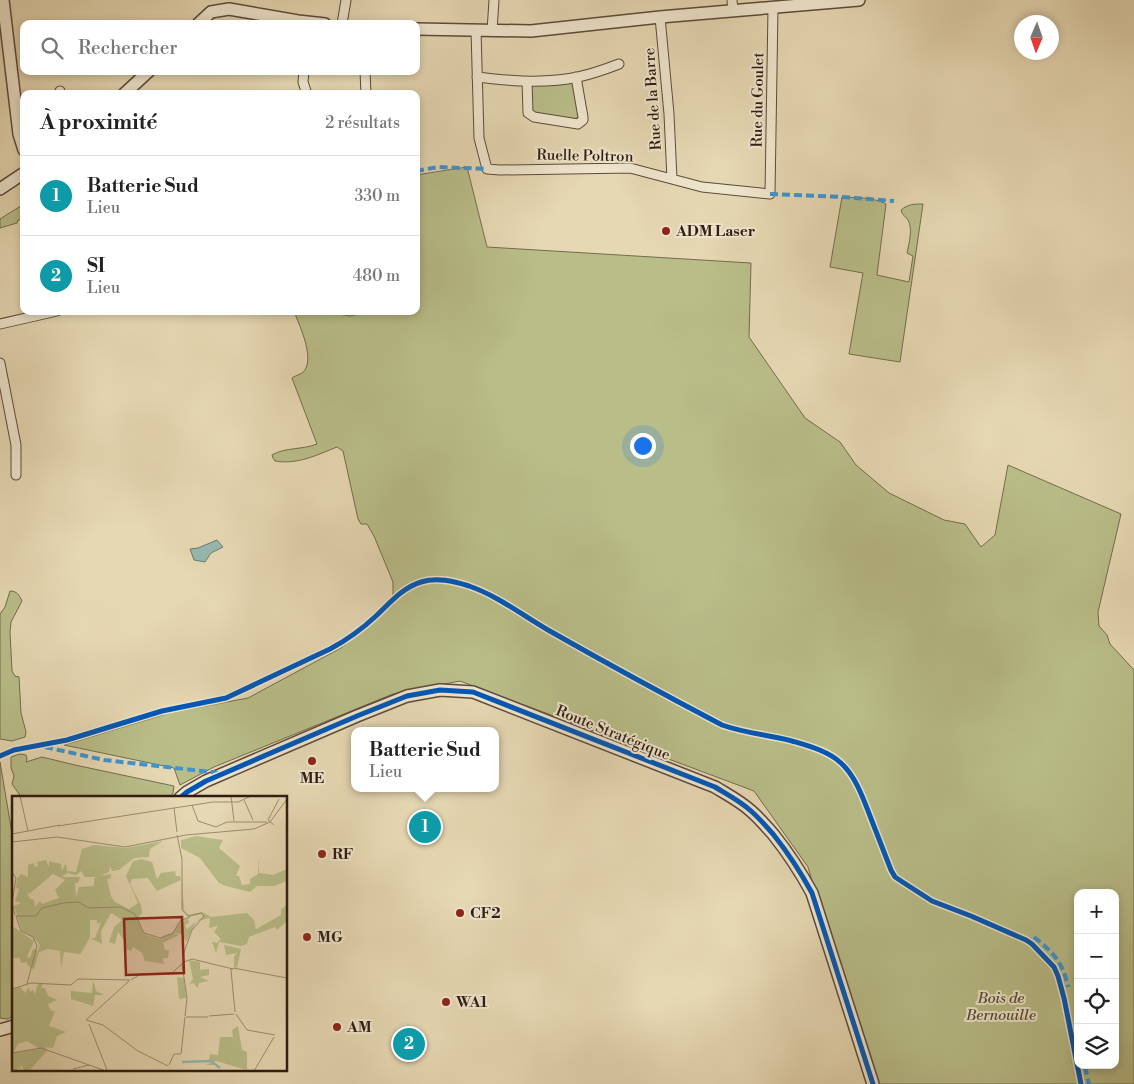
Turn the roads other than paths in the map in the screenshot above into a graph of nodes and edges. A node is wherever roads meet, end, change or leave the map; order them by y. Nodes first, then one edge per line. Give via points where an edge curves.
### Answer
1 (4, 0) edge
2 (346, 0) edge
3 (494, 0) edge
4 (859, 0) edge
5 (733, 5) edge
6 (773, 8) junction
7 (660, 17) junction
8 (202, 20) edge
9 (298, 20) edge
10 (343, 20) edge
11 (420, 29) edge
12 (476, 30) junction
13 (492, 31) junction
14 (619, 64) dead end
15 (145, 75) edge
16 (304, 75) edge
17 (365, 75) edge
18 (476, 77) junction
19 (576, 77) junction
20 (527, 81) junction
21 (128, 90) edge
22 (306, 90) edge
23 (366, 90) edge
24 (20, 134) edge
25 (20, 176) edge
26 (672, 179) junction
27 (0, 189) edge
28 (770, 194) joint
29 (39, 315) edge
30 (0, 324) edge
31 (0, 363) edge
32 (16, 475) dead end
33 (182, 796) edge
34 (873, 1084) edge

1 - 24 street
2 - 10 street
3 - 13 street
4 - 6 street
5 - 6 street
5 - 7 street
6 - 28 street, Rue du Goulet
7 - 13 street via 531,31
7 - 26 street, Rue de la Barre
8 - 9 street via 211,12 229,9
11 - 12 street
12 - 13 street
12 - 18 street
14 - 19 street
15 - 21 street
16 - 22 street
17 - 23 street
18 - 20 street
18 - 26 street, Ruelle Poltron via 479,138 487,169 630,168
19 - 20 street
19 - 20 street via 583,117 578,124 531,116
25 - 27 street
26 - 28 street, Ruelle Poltron via 702,187
29 - 30 street
31 - 32 street via 16,445
33 - 34 street, Route Stratégique via 206,781 357,716 407,696 440,690 473,692 715,788 752,812 788,853 812,893

